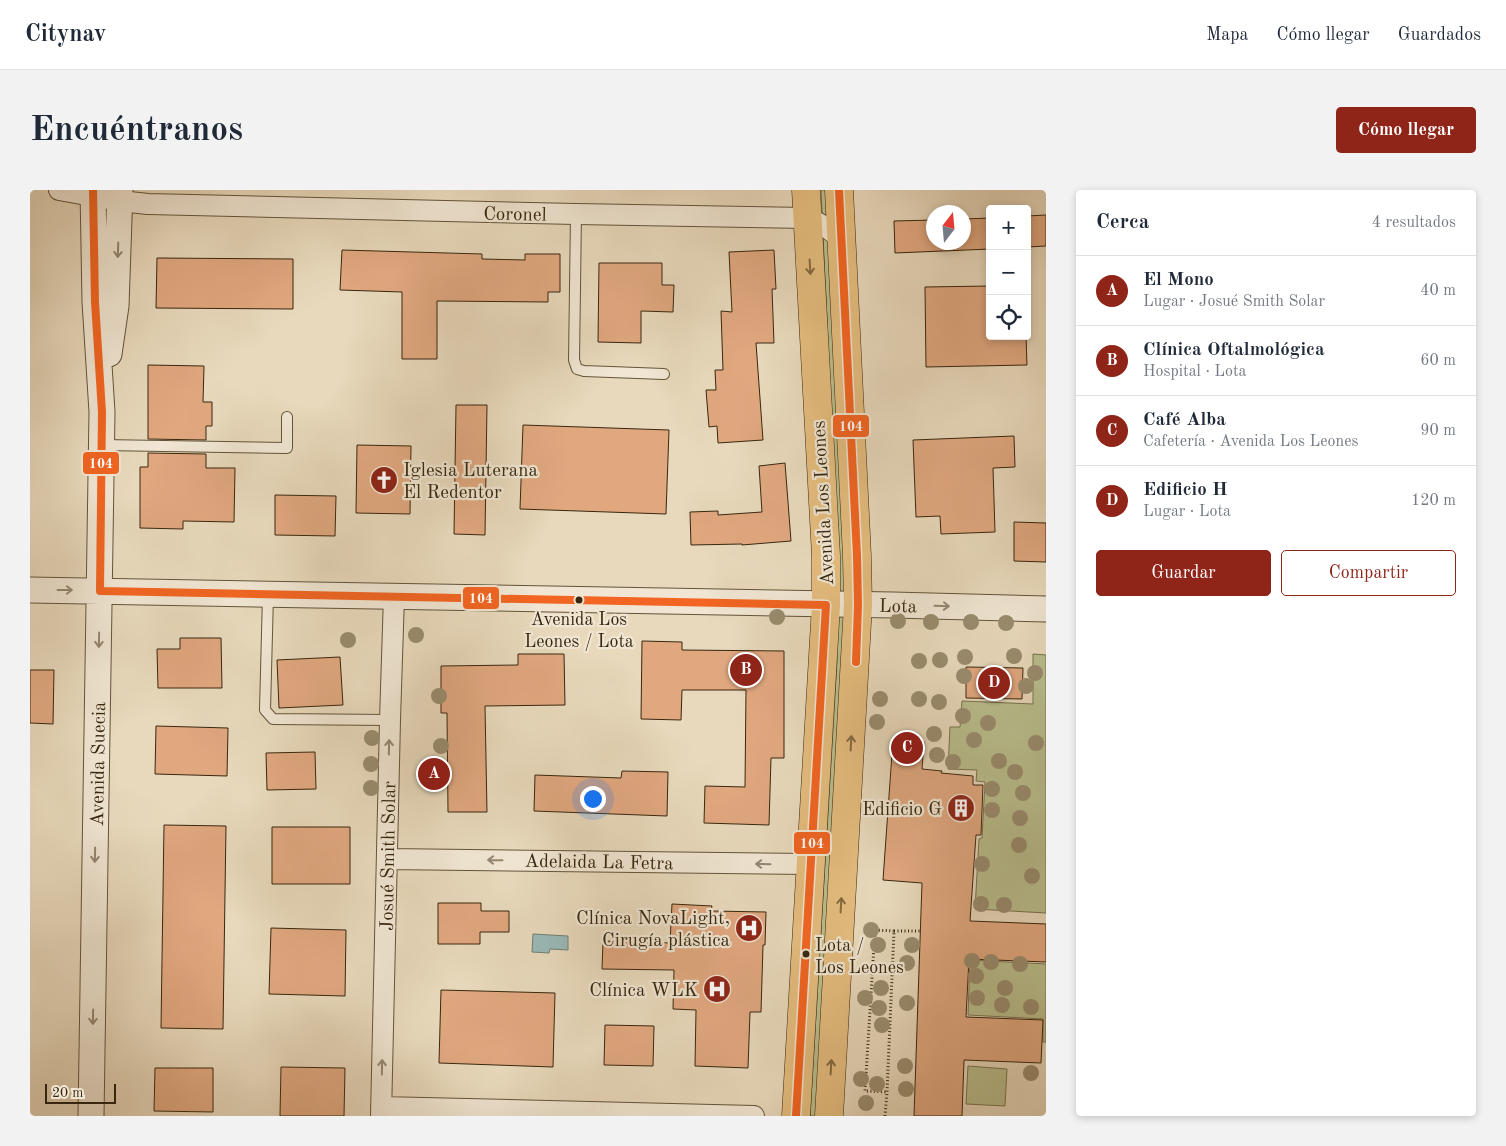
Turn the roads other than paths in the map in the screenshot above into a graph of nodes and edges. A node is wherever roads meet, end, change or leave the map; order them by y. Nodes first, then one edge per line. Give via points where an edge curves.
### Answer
1 (59, 190) edge
2 (806, 190) edge
3 (839, 190) edge
4 (93, 194) edge
5 (120, 196) edge
6 (576, 214) junction
7 (807, 218) junction
8 (842, 241) junction
9 (664, 374) dead end
10 (102, 412) junction
11 (287, 416) dead end
12 (101, 445) junction
13 (30, 590) edge
14 (100, 591) junction
15 (268, 594) junction
16 (394, 596) junction
17 (826, 604) junction
18 (858, 605) junction
19 (1046, 609) edge
20 (390, 720) junction
21 (387, 859) junction
22 (812, 864) junction
23 (381, 1112) edge
24 (91, 1116) edge
25 (754, 1116) edge
26 (796, 1116) edge
27 (828, 1116) edge

1 - 4 street, Coronel
2 - 7 main road, Avenida Los Leones
3 - 8 main road, Avenida Los Leones
4 - 5 street, Coronel
4 - 10 street, Avenida Suecia
5 - 6 street, Coronel via 148,204
5 -> 10 street, Avenida Suecia via 116,306
6 - 7 street, Coronel
6 - 9 lane via 574,360 577,369
7 - 8 street, Coronel via 826,226
7 -> 17 main road, Avenida Los Leones
8 - 18 main road, Avenida Los Leones
10 - 12 street, Avenida Suecia
11 - 12 lane via 287,448
12 - 14 street, Avenida Suecia
13 -> 14 street, Lota
14 - 15 street, Lota
14 -> 24 street, Avenida Suecia
15 - 16 street, Lota
15 - 20 lane via 266,710 273,720
16 - 17 street, Lota
16 - 20 street, Josué Smith Solar
17 - 18 street, Lota
17 - 22 main road, Avenida Los Leones
18 -> 19 street, Lota
27 -> 18 main road, Avenida Los Leones
21 -> 20 street, Josué Smith Solar
22 -> 21 street, Adelaida La Fetra
23 -> 21 street, Josué Smith Solar
22 - 26 main road, Avenida Los Leones
23 - 25 street

